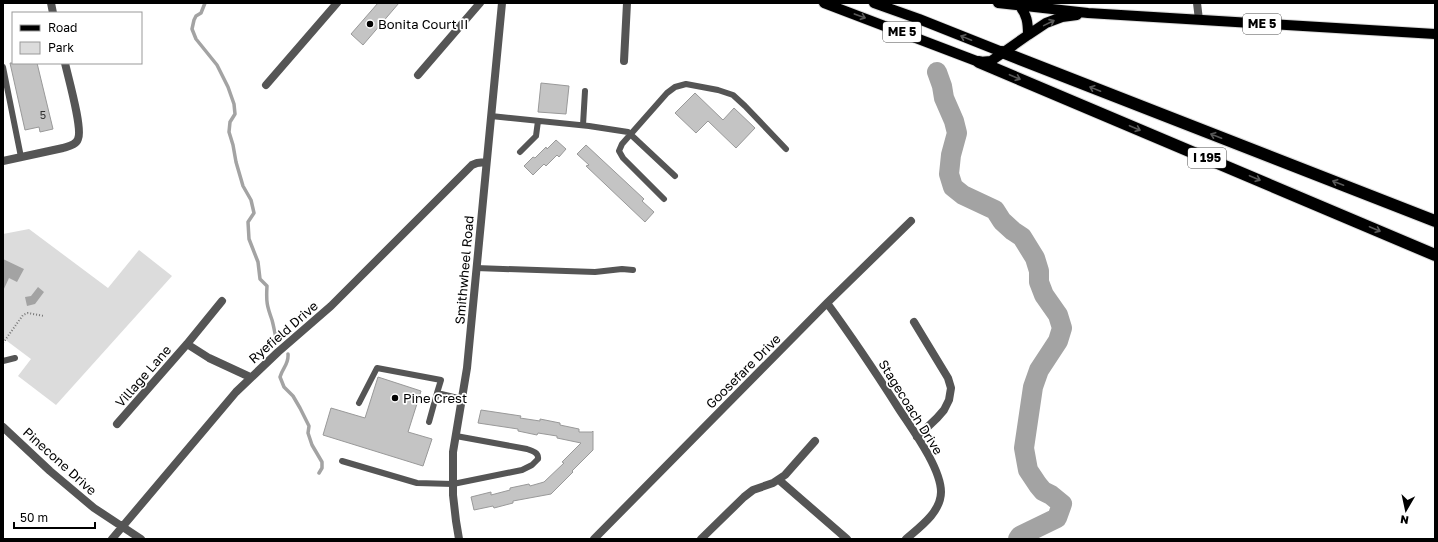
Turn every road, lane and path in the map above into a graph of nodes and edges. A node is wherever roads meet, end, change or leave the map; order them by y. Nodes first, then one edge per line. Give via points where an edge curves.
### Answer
1 (337, 3) edge
2 (480, 3) edge
3 (502, 3) edge
4 (627, 3) edge
5 (824, 3) edge
6 (874, 3) edge
7 (998, 3) edge
8 (1197, 3) edge
9 (1019, 6) junction
10 (1088, 13) junction
11 (1199, 20) junction
12 (1435, 34) edge
13 (1028, 35) junction
14 (1002, 52) junction
15 (624, 61) dead end
16 (979, 62) junction
17 (65, 64) edge
18 (3, 67) edge
19 (418, 75) dead end
20 (266, 85) dead end
21 (585, 91) dead end
22 (491, 116) junction
23 (538, 121) junction
24 (583, 125) junction
25 (631, 134) junction
26 (786, 149) dead end
27 (520, 152) dead end
28 (21, 157) junction
29 (3, 161) edge
30 (486, 162) junction
31 (675, 176) dead end
32 (664, 199) dead end
33 (911, 221) dead end
34 (1435, 221) edge
35 (1435, 255) edge
36 (476, 268) junction
37 (633, 270) dead end
38 (222, 301) dead end
39 (827, 303) junction
40 (44, 316) dead end
41 (914, 322) dead end
42 (3, 344) edge
43 (187, 344) junction
44 (15, 358) dead end
45 (3, 361) edge
46 (250, 377) junction
47 (437, 393) junction
48 (462, 399) junction
49 (359, 403) dead end
50 (429, 422) dead end
51 (117, 424) dead end
52 (3, 427) edge
53 (456, 436) junction
54 (917, 437) junction
55 (815, 441) dead end
56 (342, 461) dead end
57 (778, 480) junction
58 (453, 484) junction
59 (123, 527) junction
60 (112, 539) edge
61 (141, 539) edge
62 (459, 539) edge
63 (594, 539) edge
64 (700, 539) edge
65 (847, 539) edge
66 (906, 539) edge

1 - 20 street
2 - 19 street
3 - 22 street, Smithwheel Road
4 - 15 street
5 -> 16 main road, ME 5
14 -> 6 main road
7 - 9 main road, ME 5
8 - 11 street
9 - 10 main road, ME 5
9 - 13 main road via 1026,16
10 - 11 main road, ME 5
13 -> 10 main road, ME 5 via 1046,23 1062,17
11 - 12 main road, ME 5
13 - 14 main road, ME 5
14 - 16 main road, ME 5 via 991,60
34 -> 14 highway, I 195
16 -> 35 highway, I 195
17 - 28 street via 79,137 75,144
18 - 28 lane
21 - 24 lane
22 - 23 lane
22 - 30 street, Smithwheel Road
23 - 24 lane
23 - 27 lane via 536,136
24 - 25 lane via 617,129
25 - 26 lane via 670,89 686,84 733,95
25 - 31 lane
25 - 32 lane via 620,148 620,155
28 - 29 street
30 - 36 street, Smithwheel Road
30 - 46 street, Ryefield Drive via 472,165 331,306
33 - 39 street, Goosefare Drive
36 - 37 lane via 595,272
36 - 48 street, Smithwheel Road
38 - 43 street, Village Lane
39 - 54 street, Stagecoach Drive
39 - 63 street, Goosefare Drive
40 - 42 path via 28,313 23,315
41 - 54 street via 948,378 951,388 944,410
43 - 46 street, Village Lane via 209,358
43 - 51 street, Village Lane
44 - 45 lane
46 - 59 street, Ryefield Drive
47 - 48 lane
47 - 49 lane via 441,380 377,368
47 - 50 lane
48 - 53 street, Smithwheel Road
52 - 59 street, Pinecone Drive via 94,508
53 - 58 street, Smithwheel Road
53 - 58 lane via 528,449 539,457 536,462 522,470
54 - 66 street, Stagecoach Drive via 936,470 941,493 932,515
55 - 57 street
56 - 58 lane via 417,483
57 - 64 street via 753,490
57 - 65 street
58 - 62 street, Smithwheel Road
59 - 60 street, Ryefield Drive
59 - 61 street, Pinecone Drive

